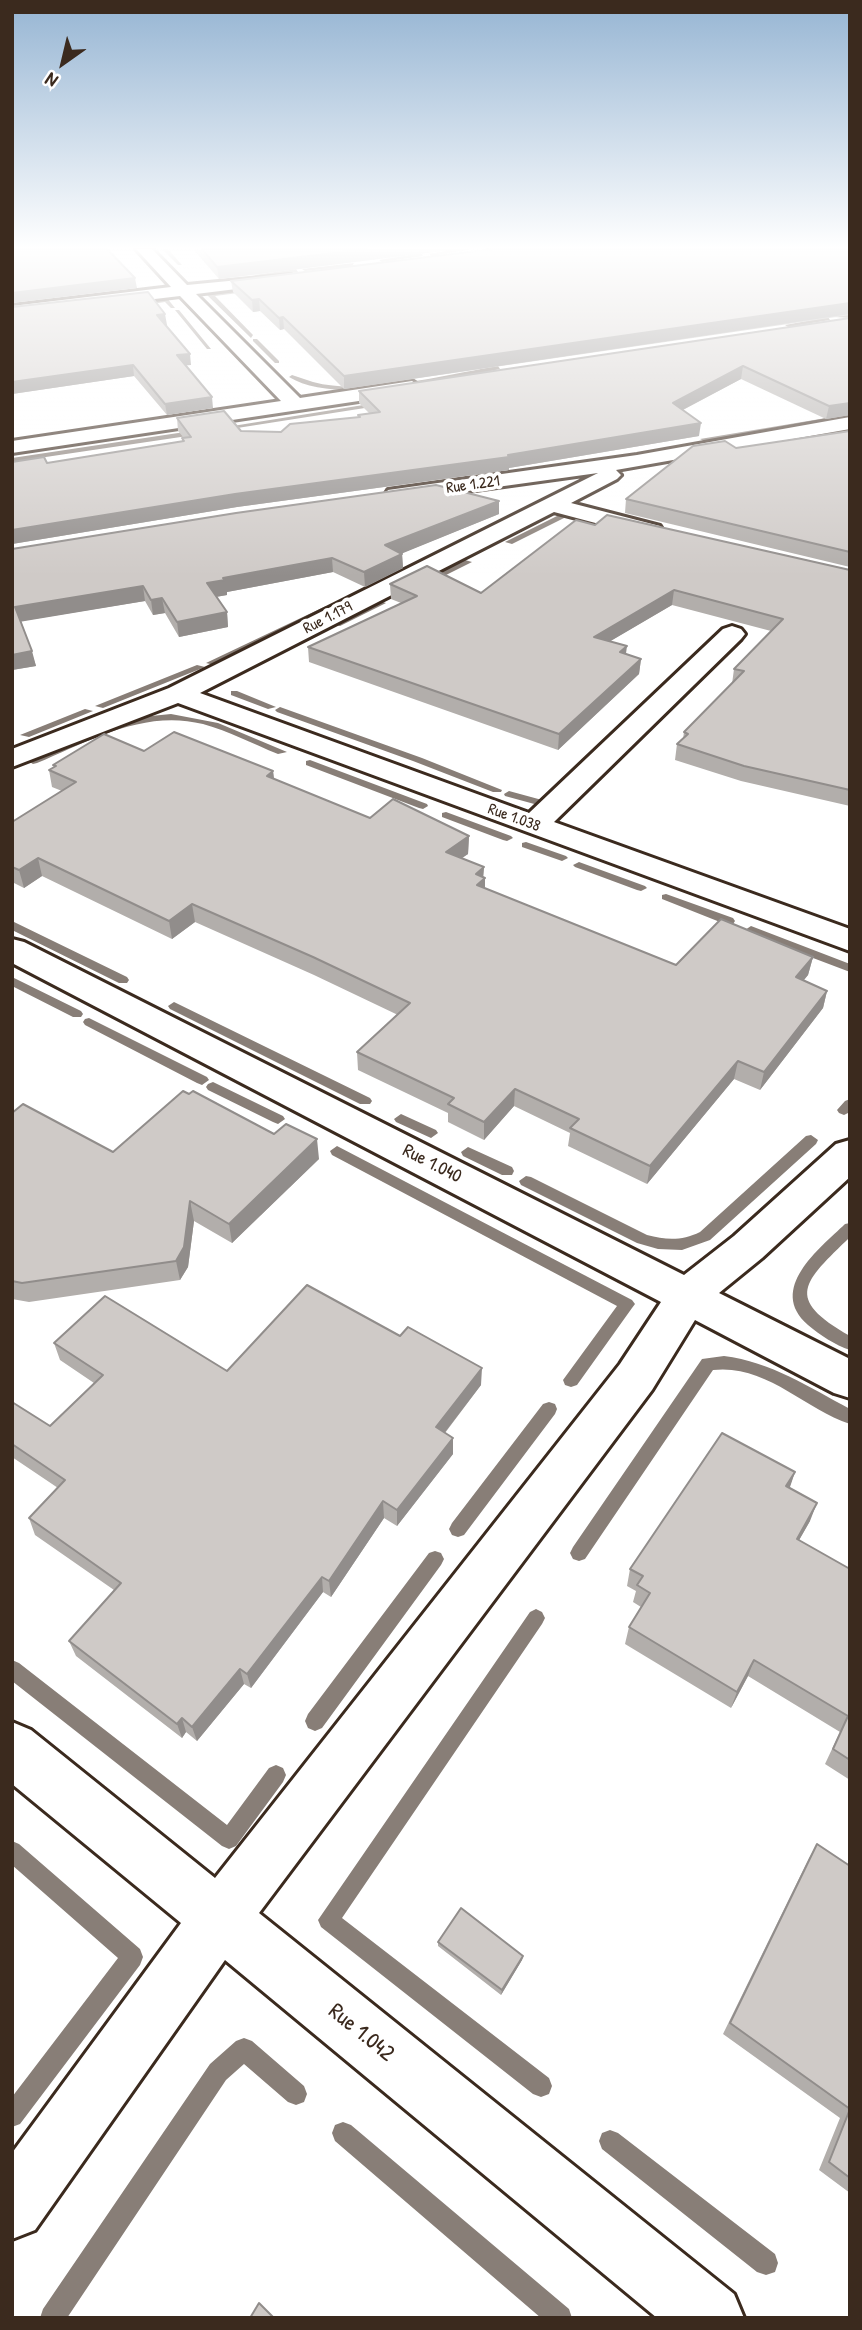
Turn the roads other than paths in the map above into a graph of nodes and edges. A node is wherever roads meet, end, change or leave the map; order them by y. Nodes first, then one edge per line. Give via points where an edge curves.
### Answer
1 (250, 358) edge
2 (432, 384) edge
3 (295, 404) junction
4 (850, 423) edge
5 (12, 447) edge
6 (637, 461) junction
7 (375, 498) edge
8 (553, 505) junction
9 (671, 536) edge
10 (732, 634) dead end
11 (178, 694) junction
12 (12, 759) edge
13 (533, 825) junction
14 (850, 941) edge
15 (12, 949) edge
16 (850, 1154) edge
17 (688, 1295) junction
18 (850, 1380) edge
19 (12, 1749) edge
20 (220, 1918) junction
21 (12, 2207) edge
22 (710, 2318) edge

1 - 3 street
2 - 3 street
3 - 5 street
4 - 6 street, Rue 1.221
6 - 7 street, Rue 1.221
6 - 8 street, Rue 1.179
8 - 9 street
8 - 11 street, Rue 1.179
10 - 13 street
11 - 12 street, Rue 1.179
11 - 13 street, Rue 1.038
13 - 14 street, Rue 1.038
15 - 17 street, Rue 1.040
16 - 17 street
17 - 18 street, Rue 1.040
17 - 20 street via 636,1377
19 - 20 street, Rue 1.042
20 - 21 street
20 - 22 street, Rue 1.042

